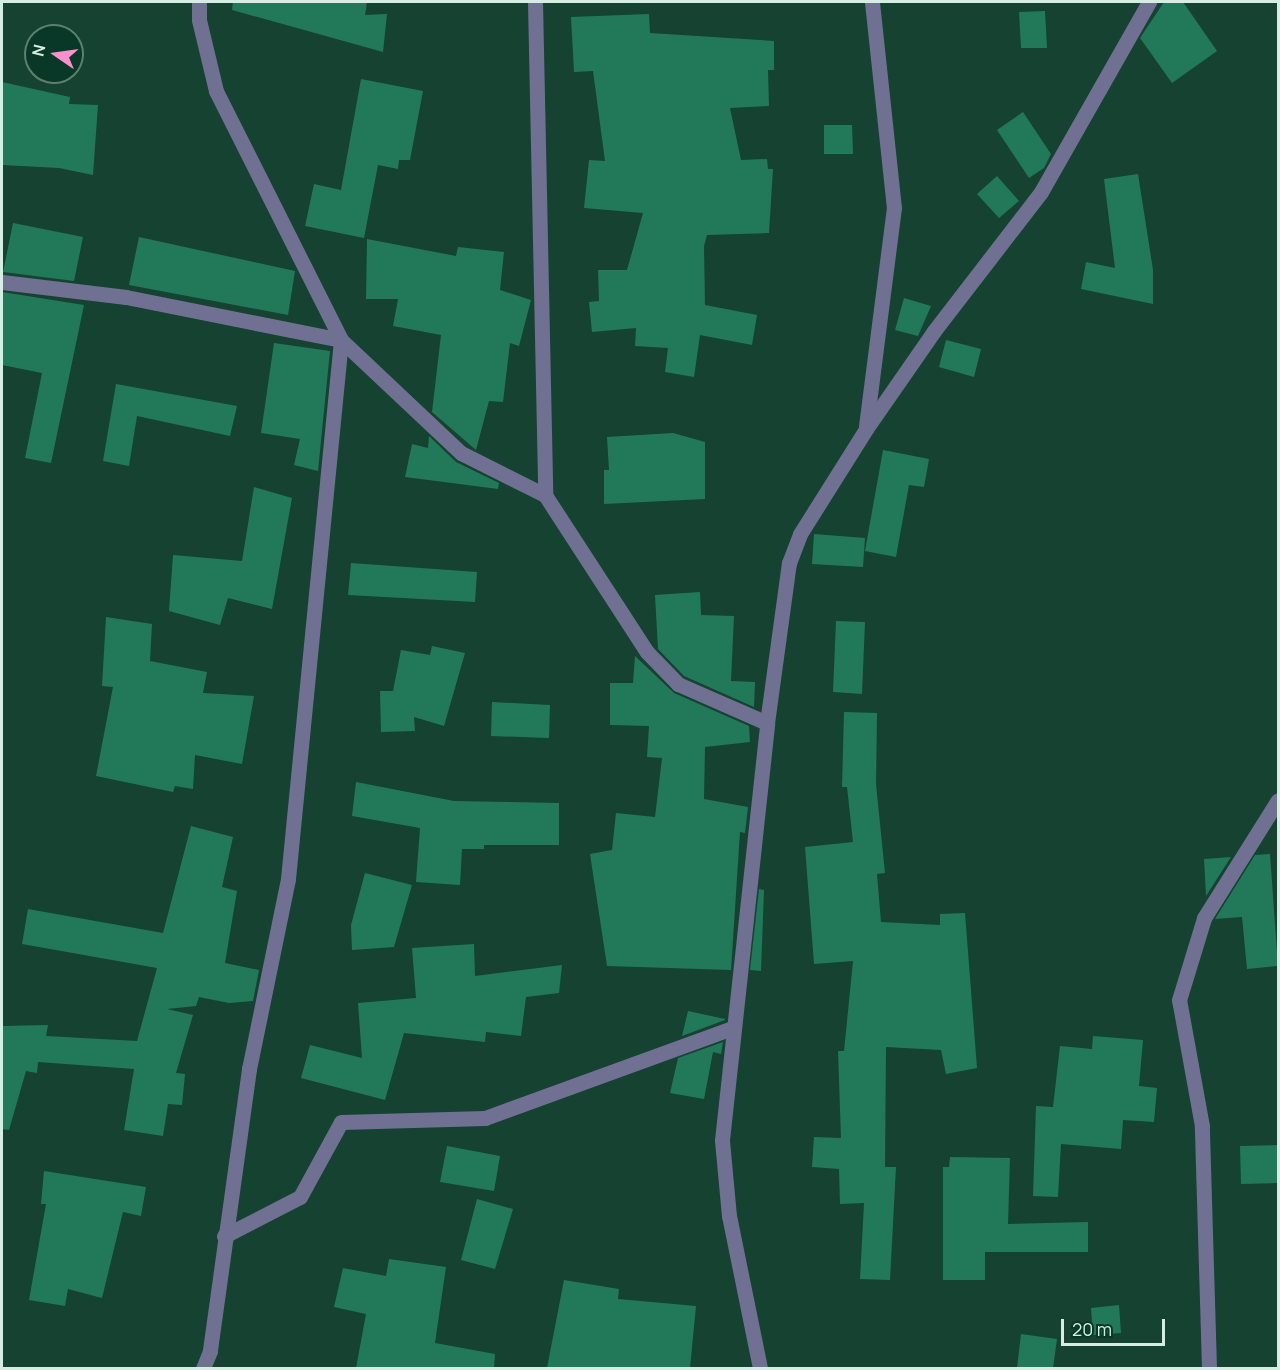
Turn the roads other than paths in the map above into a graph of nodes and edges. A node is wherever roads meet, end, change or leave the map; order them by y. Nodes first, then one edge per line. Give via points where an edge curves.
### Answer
1 (199, 2) edge
2 (535, 2) edge
3 (872, 2) edge
4 (1149, 2) edge
5 (2, 282) edge
6 (341, 340) junction
7 (866, 429) junction
8 (545, 495) junction
9 (767, 723) junction
10 (1278, 800) edge
11 (732, 1028) junction
12 (224, 1236) junction
13 (203, 1368) edge
14 (760, 1368) edge
15 (1209, 1368) edge

1 - 6 street via 199,20 216,91
2 - 8 street
3 - 7 street via 894,207
4 - 7 street via 1041,192 934,331
5 - 6 street via 126,297
6 - 8 street via 461,453
6 - 12 street via 288,879 249,1070
7 - 9 street via 800,534 789,563
8 - 9 street via 647,652 670,676 678,684
9 - 11 street
10 - 15 street via 1204,918 1179,1000 1202,1126
11 - 12 street via 485,1118 341,1122 300,1197
11 - 14 street via 722,1140 729,1216
12 - 13 street via 210,1352

